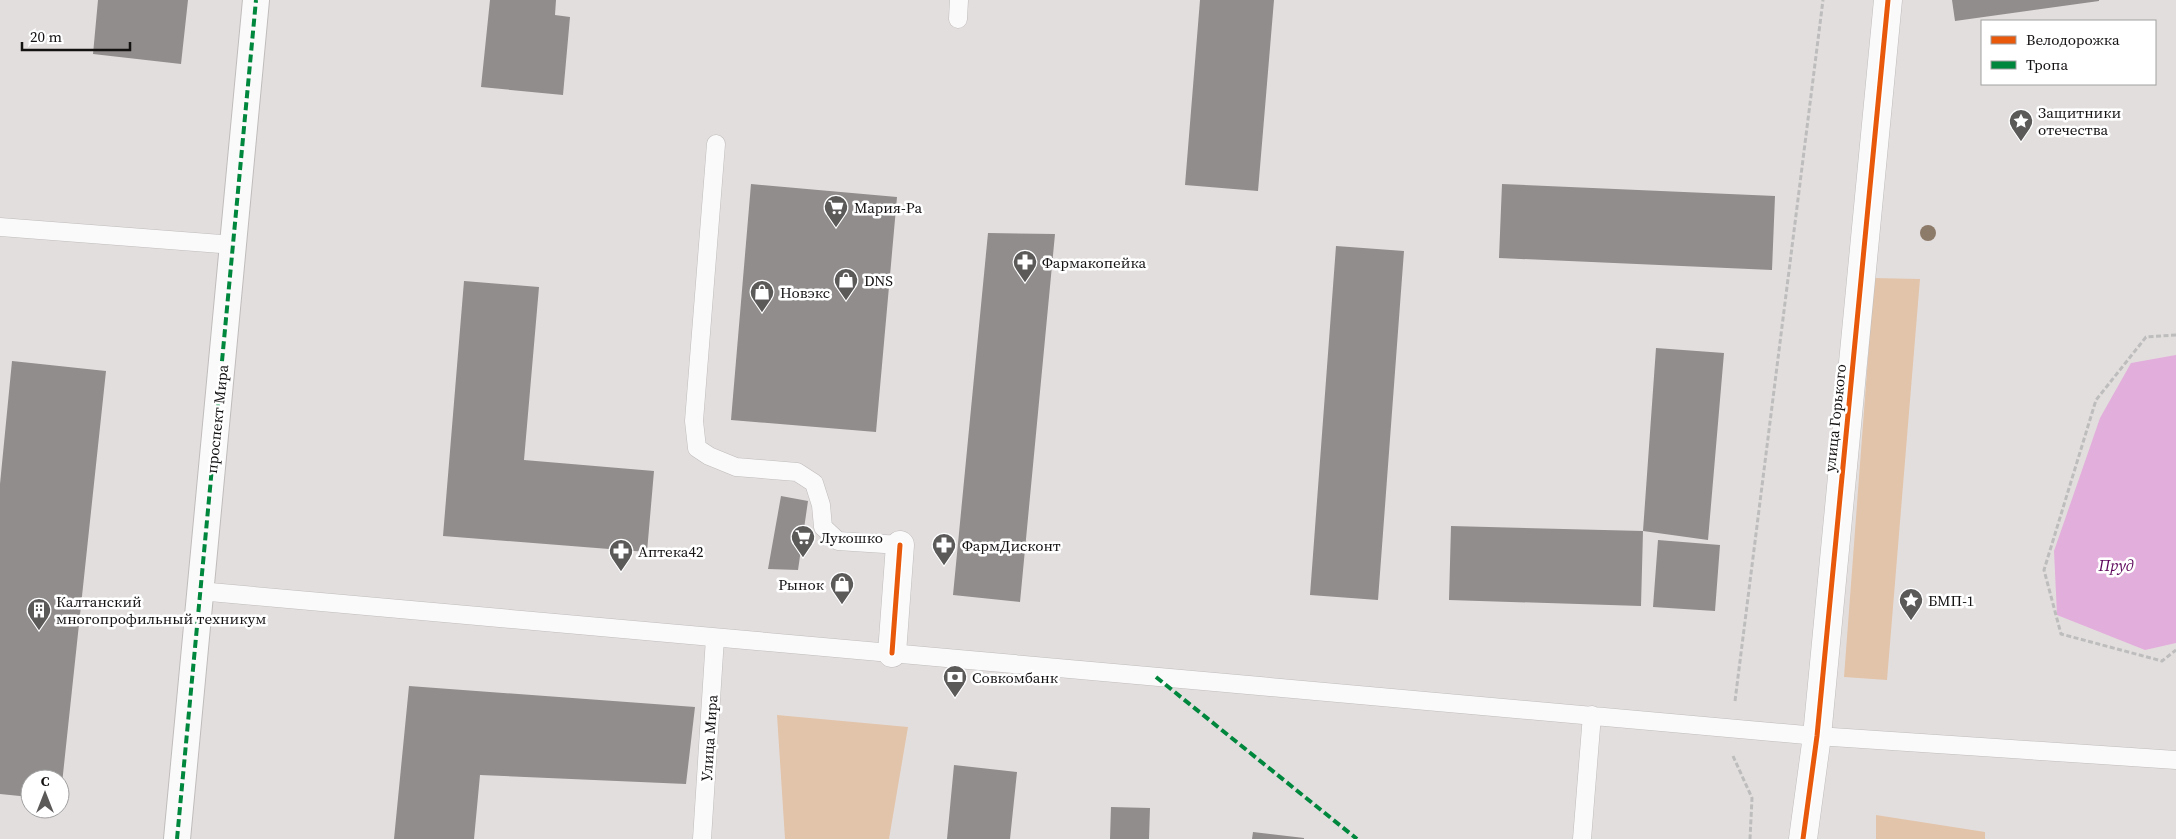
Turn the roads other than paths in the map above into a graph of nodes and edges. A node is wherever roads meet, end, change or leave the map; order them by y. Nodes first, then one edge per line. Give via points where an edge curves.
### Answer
1 (256, 0) edge
2 (959, 0) edge
3 (1888, 0) edge
4 (958, 19) dead end
5 (716, 144) dead end
6 (0, 227) edge
7 (234, 245) junction
8 (900, 545) joint
9 (199, 591) junction
10 (715, 638) junction
11 (892, 653) junction
12 (1592, 716) junction
13 (1817, 736) junction
14 (2176, 760) edge
15 (177, 839) edge
16 (702, 839) edge
17 (1582, 839) edge
18 (1803, 839) edge

1 - 7 street, проспект Мира
2 - 4 lane
3 - 13 street, улица Горького
5 - 8 lane via 694,421 697,448 736,467 797,472 814,483 823,527 838,541
6 - 7 lane
7 - 9 street, проспект Мира
8 - 11 street
9 - 10 lane
9 - 15 street, проспект Мира
10 - 11 lane
10 - 16 lane, Улица Мира
11 - 12 lane
12 - 13 lane
12 - 17 lane
13 - 14 lane
13 - 18 street, улица Горького

